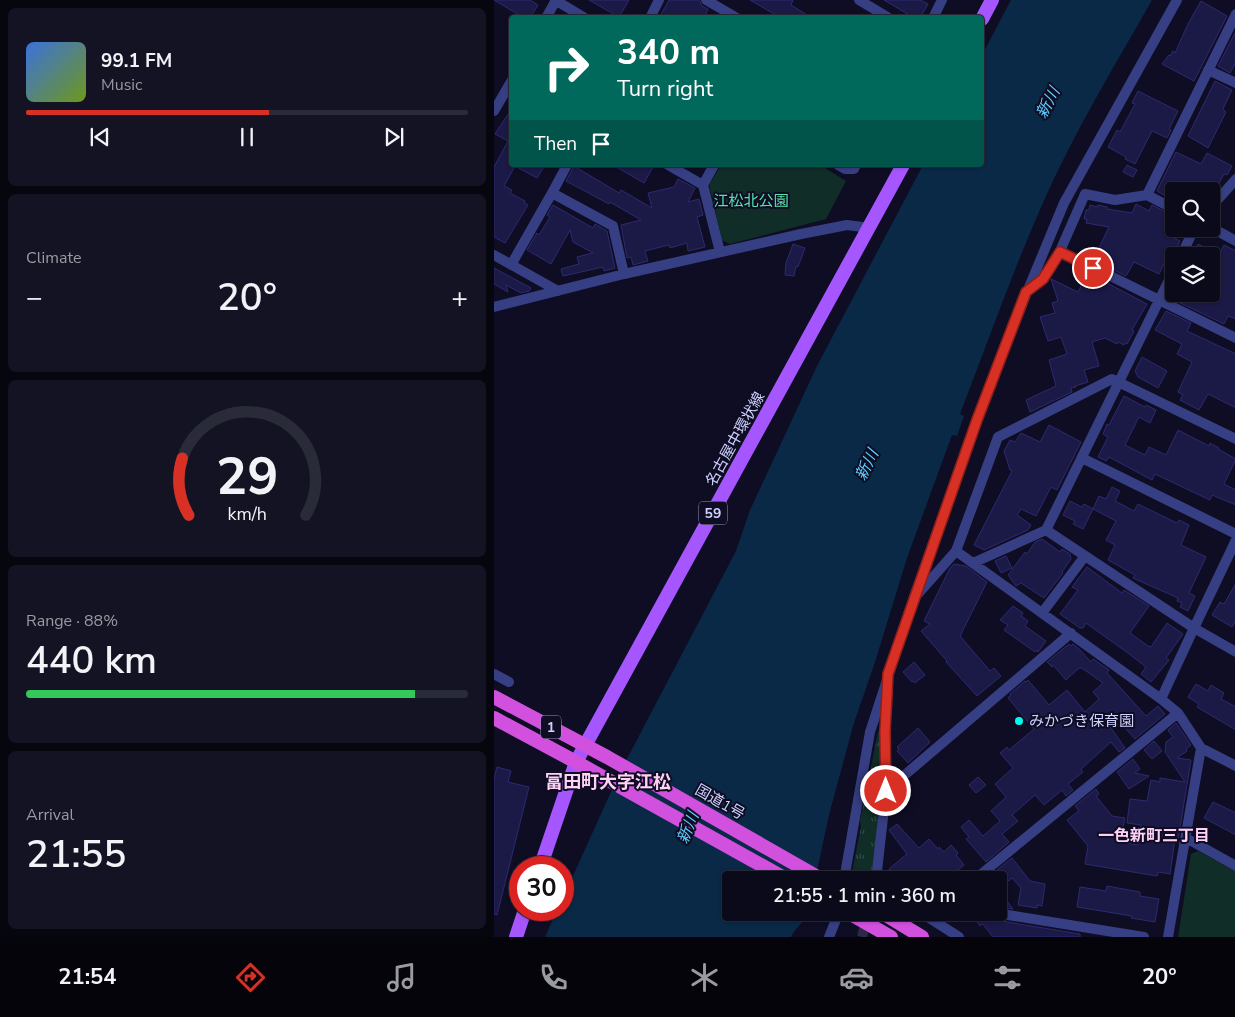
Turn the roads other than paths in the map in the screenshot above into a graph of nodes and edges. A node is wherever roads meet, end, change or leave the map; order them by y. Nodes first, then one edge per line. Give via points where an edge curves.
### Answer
1 (556, 0) edge
2 (659, 0) edge
3 (706, 0) edge
4 (859, 0) edge
5 (942, 0) edge
6 (992, 0) edge
7 (1177, 0) edge
8 (1235, 14) edge
9 (548, 15) edge
10 (580, 15) edge
11 (652, 15) edge
12 (732, 15) edge
13 (884, 15) edge
14 (934, 15) edge
15 (984, 15) edge
16 (1208, 70) junction
17 (1235, 83) edge
18 (509, 85) edge
19 (494, 112) edge
20 (566, 167) edge
21 (672, 167) edge
22 (713, 167) edge
23 (842, 167) edge
24 (855, 167) edge
25 (902, 167) edge
26 (1235, 179) edge
27 (703, 184) junction
28 (552, 192) junction
29 (1147, 195) junction
30 (1220, 197) edge
31 (1165, 204) edge
32 (870, 228) junction
33 (1220, 232) edge
34 (1235, 240) edge
35 (720, 252) junction
36 (1060, 252) junction
37 (494, 255) edge
38 (511, 265) junction
39 (624, 274) junction
40 (1165, 288) edge
41 (558, 291) junction
42 (1026, 292) junction
43 (1159, 300) junction
44 (494, 307) edge
45 (1235, 338) edge
46 (1119, 382) junction
47 (1235, 439) edge
48 (1082, 458) junction
49 (1046, 530) junction
50 (1235, 534) edge
51 (1235, 540) edge
52 (956, 551) junction
53 (1085, 556) junction
54 (973, 563) junction
55 (914, 598) junction
56 (1042, 613) junction
57 (1194, 628) junction
58 (1071, 633) junction
59 (1235, 652) edge
60 (494, 674) edge
61 (888, 674) junction
62 (509, 682) dead end
63 (494, 697) edge
64 (1161, 698) junction
65 (1178, 713) junction
66 (494, 718) edge
67 (585, 745) junction
68 (1201, 748) junction
69 (576, 762) junction
70 (1235, 766) edge
71 (886, 791) junction
72 (1186, 838) junction
73 (544, 856) edge
74 (1235, 866) edge
75 (772, 871) edge
76 (807, 871) edge
77 (846, 871) edge
78 (877, 871) edge
79 (985, 871) edge
80 (1007, 915) edge
81 (521, 921) edge
82 (836, 921) edge
83 (863, 921) edge
84 (896, 921) edge
85 (937, 921) edge
86 (516, 937) edge
87 (829, 937) edge
88 (891, 937) edge
89 (922, 937) edge
90 (960, 937) edge
91 (1144, 937) edge
92 (1168, 937) edge

1 - 9 street
1 - 10 street
2 - 11 street
3 - 12 street
4 - 13 street
5 - 14 street
6 - 15 main road
7 - 42 street via 1064,203
8 - 16 street
16 - 17 street
16 - 29 street
18 - 19 street
20 - 28 street
21 - 27 street
22 - 27 street
23 - 24 street
25 - 32 main road, 名古屋中環状線 / 59
26 - 30 street
27 - 35 street
28 - 38 street
28 - 39 street via 613,226
29 - 31 street
29 - 36 street via 1115,200 1085,194
32 - 35 street via 847,225
32 - 67 main road, 名古屋中環状線 / 59
33 - 34 street
35 - 39 street
36 - 42 street via 1043,279
36 - 43 street
37 - 38 street
38 - 41 street
39 - 41 street
40 - 43 street
41 - 44 street
42 - 55 street
43 - 45 street
43 - 46 street
46 - 47 street
46 - 48 street
46 - 52 street via 1112,378 998,437
48 - 49 street
48 - 50 street
49 - 53 street
49 - 54 street
51 - 57 street
52 - 54 street
52 - 55 street
53 - 56 street
53 - 57 street
54 - 56 street
55 - 61 street
56 - 58 street
57 - 59 street
57 - 64 street
58 - 64 street
58 - 71 street
60 - 62 street
61 - 71 street
61 - 77 street via 870,732
63 - 67 highway, 国道1号 / 1
64 - 65 street
65 - 68 street
65 - 79 street
66 - 69 highway, 1
67 - 69 main road, 名古屋中環状線 / 59
67 - 76 highway, 国道1号 / 1
68 - 70 street
68 - 72 street
69 - 73 main road, 名古屋中環状線 / 59
69 - 75 highway, 1
71 - 78 street
72 - 74 street
72 - 92 street
80 - 91 street
81 - 86 main road
82 - 87 street
83 - 88 highway
84 - 89 highway
85 - 90 street

